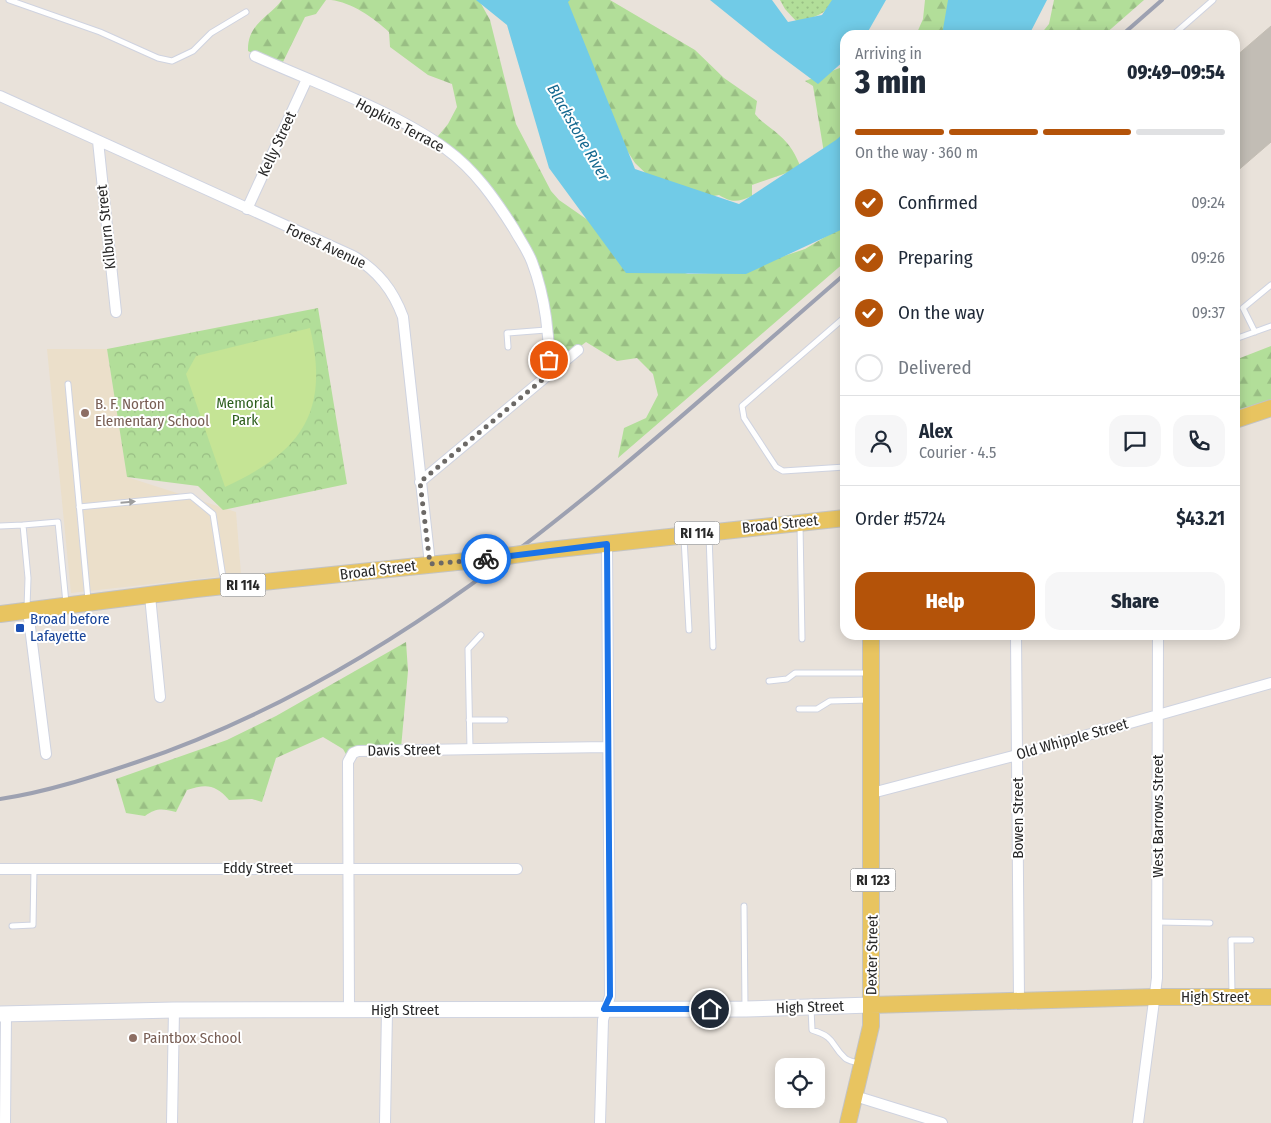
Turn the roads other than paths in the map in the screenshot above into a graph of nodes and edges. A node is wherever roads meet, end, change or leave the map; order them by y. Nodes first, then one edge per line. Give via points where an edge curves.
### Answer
1 (10, 0) edge
2 (1213, 0) edge
3 (246, 12) dead end
4 (1179, 30) edge
5 (255, 56) dead end
6 (307, 79) junction
7 (0, 96) edge
8 (98, 141) junction
9 (247, 209) junction
10 (1271, 286) edge
11 (116, 312) dead end
12 (840, 322) edge
13 (1271, 326) edge
14 (546, 330) junction
15 (1255, 332) junction
16 (1240, 336) edge
17 (508, 347) dead end
18 (578, 350) dead end
19 (548, 374) junction
20 (68, 384) dead end
21 (1271, 408) edge
22 (1240, 418) edge
23 (840, 467) edge
24 (420, 482) junction
25 (79, 507) junction
26 (840, 518) edge
27 (800, 522) junction
28 (23, 525) junction
29 (0, 526) edge
30 (709, 532) junction
31 (684, 534) junction
32 (607, 544) junction
33 (430, 564) junction
34 (225, 586) junction
35 (150, 596) junction
36 (89, 603) junction
37 (67, 606) junction
38 (28, 611) junction
39 (0, 614) edge
40 (689, 630) dead end
41 (481, 635) dead end
42 (802, 639) dead end
43 (871, 640) edge
44 (1016, 640) edge
45 (1158, 640) edge
46 (713, 647) dead end
47 (871, 672) junction
48 (769, 680) dead end
49 (1271, 683) edge
50 (160, 698) dead end
51 (872, 700) junction
52 (799, 709) dead end
53 (1158, 715) junction
54 (469, 720) junction
55 (505, 720) dead end
56 (608, 747) junction
57 (470, 749) junction
58 (46, 754) dead end
59 (1017, 755) junction
60 (872, 793) junction
61 (34, 868) junction
62 (0, 869) edge
63 (350, 869) junction
64 (517, 869) dead end
65 (744, 906) dead end
66 (1158, 922) junction
67 (1210, 923) dead end
68 (12, 926) dead end
69 (350, 934) joint
70 (1251, 940) dead end
71 (1232, 996) junction
72 (1155, 997) junction
73 (1271, 998) edge
74 (1019, 1000) junction
75 (872, 1005) junction
76 (811, 1007) junction
77 (604, 1009) junction
78 (745, 1009) junction
79 (174, 1010) junction
80 (349, 1010) junction
81 (387, 1011) junction
82 (3, 1014) edge
83 (863, 1064) junction
84 (855, 1096) junction
85 (5, 1123) edge
86 (172, 1123) edge
87 (385, 1123) edge
88 (600, 1123) edge
89 (848, 1123) edge
90 (942, 1123) edge
91 (1138, 1123) edge

1 - 3 lane via 172,61 193,51 211,34
2 - 4 lane
5 - 6 street, Hopkins Terrace
6 - 9 street, Kelly Street
6 - 14 street, Hopkins Terrace via 433,140 472,171 494,197 532,262
7 - 8 street, Forest Avenue
8 - 9 street, Forest Avenue
8 - 11 street, Kilburn Street
9 - 24 street, Forest Avenue via 353,256 373,269 393,294 403,317 406,335
10 - 15 lane via 1243,308
12 - 23 lane via 742,406 744,418 776,466 783,471
13 - 15 lane
14 - 17 lane via 507,333
14 - 19 street, Hopkins Terrace
15 - 16 lane
18 - 19 street
19 - 24 street
20 - 25 lane
21 - 22 main road
24 - 33 street, Forest Avenue
25 -> 34 lane via 191,496 213,514
25 - 36 lane
26 - 27 main road, Broad Street / RI 114
27 - 30 main road, Broad Street / RI 114
27 - 42 lane
28 - 29 lane
28 - 37 lane via 58,522
28 - 38 lane
30 - 31 main road, Broad Street / RI 114
30 - 46 lane
31 - 32 main road, Broad Street / RI 114
31 - 40 lane
32 - 33 main road, Broad Street / RI 114, bridge
32 - 56 street
33 - 34 main road, Broad Street / RI 114
34 - 35 main road, Broad Street / RI 114
35 - 36 main road, Broad Street / RI 114
35 - 50 street
36 - 37 main road, Broad Street / RI 114
37 - 38 main road, Broad Street / RI 114
38 - 39 main road, Broad Street / RI 114
38 - 58 street
41 - 54 lane via 468,649
43 - 47 main road, Dexter Street / RI 123
44 - 59 street, Bowen Street
45 - 53 street, West Barrows Street
47 - 48 lane via 795,672 787,679
47 - 51 main road, Dexter Street / RI 123
49 - 53 street, Old Whipple Street
51 - 52 lane via 830,701 817,708
51 - 60 main road, Dexter Street / RI 123
53 - 59 street, Old Whipple Street
53 - 66 street, West Barrows Street
54 - 55 lane
54 - 57 lane
56 - 57 street, Davis Street
56 - 77 street via 610,996
57 - 63 street, Davis Street via 352,753 348,762
59 - 60 street, Old Whipple Street
59 - 74 street, Bowen Street
60 - 75 main road, Dexter Street / RI 123
61 - 62 street, Eddy Street
61 - 63 street, Eddy Street
61 - 68 lane via 33,925
63 - 64 street, Eddy Street
63 - 69 street, Davis Street
65 - 78 lane
66 - 67 lane
66 - 72 street, West Barrows Street
69 - 80 street, High Street
70 - 71 lane via 1231,940
71 - 72 main road, High Street
71 - 73 main road, High Street
72 - 74 main road, High Street
72 - 91 street, West Barrows Street
74 - 75 main road, High Street
75 - 76 street, High Street
75 - 83 main road, Dexter Street / RI 123
76 - 78 street, High Street
76 - 83 lane via 812,1030 826,1034 846,1059
77 - 78 street, High Street
77 - 81 street, High Street
77 - 88 street
79 - 80 street, High Street
79 - 82 street, High Street
79 - 86 street
80 - 81 street, High Street
81 - 87 street
82 - 85 street
83 - 84 main road, Dexter Street / RI 123
84 - 89 main road, Dexter Street / RI 123
84 - 90 street

